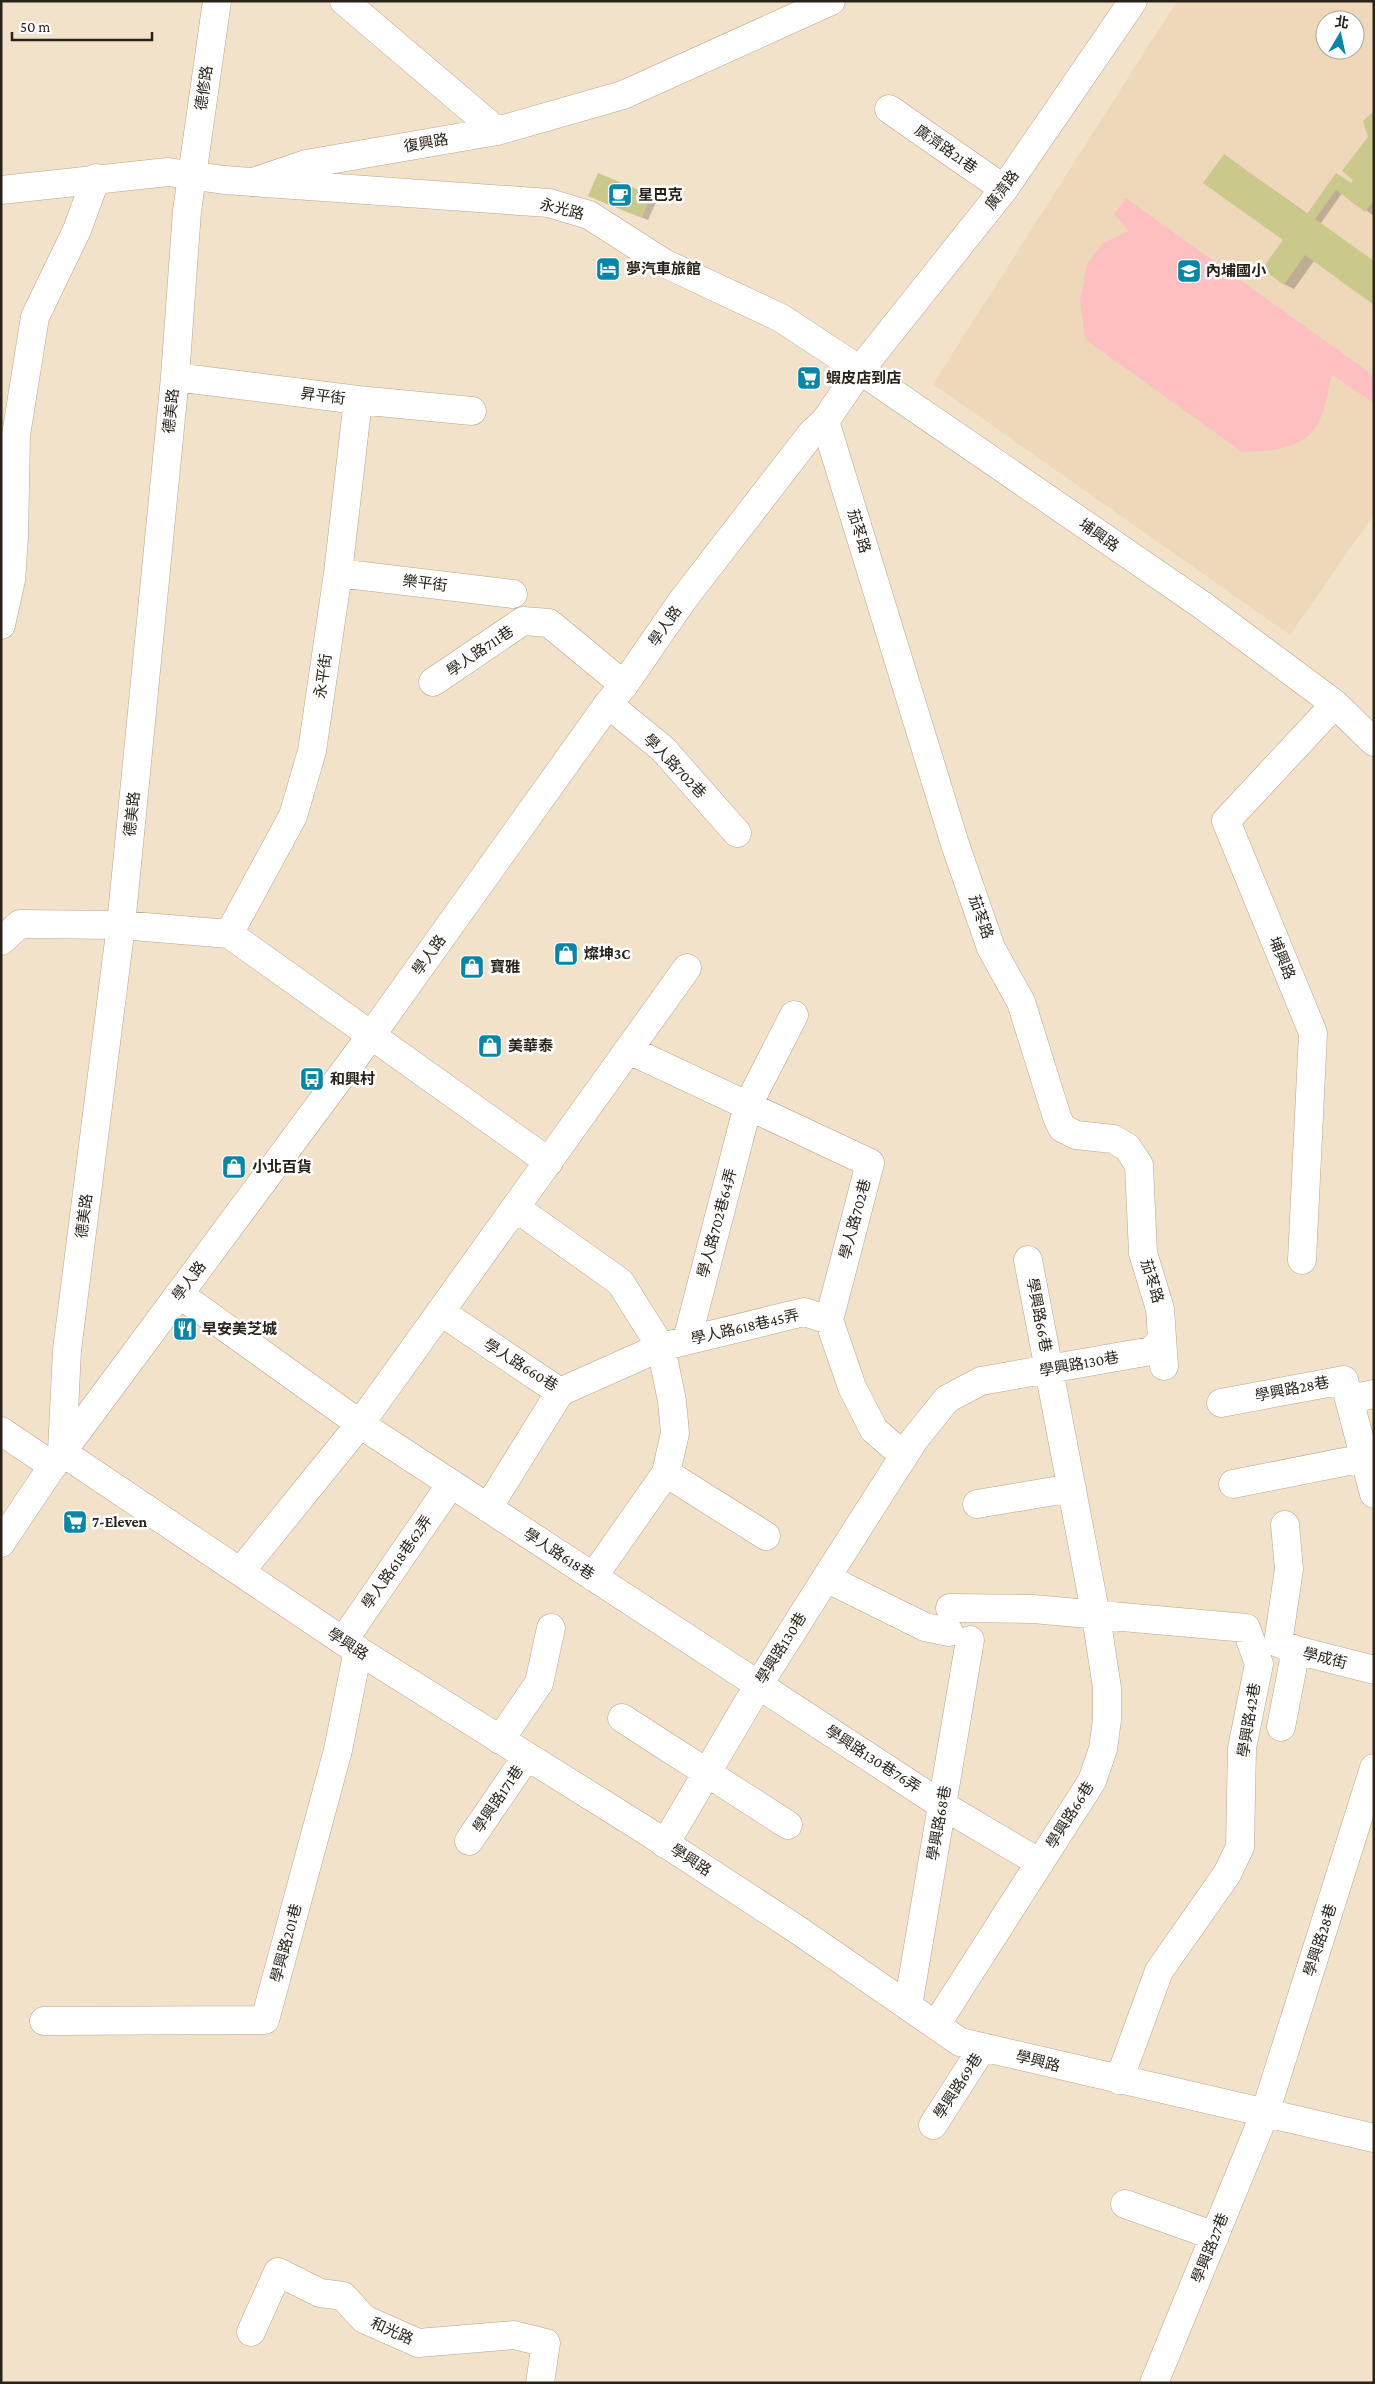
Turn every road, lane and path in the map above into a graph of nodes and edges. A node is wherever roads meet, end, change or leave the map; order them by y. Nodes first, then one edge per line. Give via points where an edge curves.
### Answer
1 (217, 1) edge
2 (344, 1) edge
3 (832, 1) edge
4 (1133, 1) edge
5 (889, 109) dead end
6 (498, 131) junction
7 (191, 175) junction
8 (96, 178) junction
9 (253, 182) junction
10 (1004, 189) junction
11 (1, 190) edge
12 (860, 370) junction
13 (175, 377) junction
14 (358, 400) junction
15 (472, 411) dead end
16 (825, 420) junction
17 (338, 573) junction
18 (513, 594) dead end
19 (1, 625) edge
20 (433, 682) dead end
21 (616, 695) junction
22 (1336, 704) junction
23 (1374, 742) edge
24 (737, 833) dead end
25 (121, 925) junction
26 (229, 934) junction
27 (1, 941) edge
28 (687, 968) dead end
29 (794, 1015) dead end
30 (370, 1037) junction
31 (629, 1050) junction
32 (748, 1106) junction
33 (549, 1162) junction
34 (516, 1208) junction
35 (1028, 1260) dead end
36 (1302, 1260) dead end
37 (179, 1294) junction
38 (440, 1312) junction
39 (829, 1320) junction
40 (674, 1344) junction
41 (1163, 1353) joint
42 (1049, 1369) junction
43 (560, 1392) junction
44 (1361, 1396) edge
45 (1221, 1403) dead end
46 (360, 1424) junction
47 (1, 1432) edge
48 (903, 1455) junction
49 (1364, 1458) junction
50 (57, 1459) junction
51 (666, 1472) junction
52 (451, 1484) junction
53 (1233, 1484) dead end
54 (1072, 1488) junction
55 (1373, 1490) edge
56 (977, 1504) dead end
57 (488, 1508) junction
58 (1285, 1525) dead end
59 (766, 1536) dead end
60 (1, 1543) edge
61 (240, 1572) junction
62 (593, 1577) junction
63 (826, 1578) junction
64 (1096, 1616) junction
65 (956, 1626) junction
66 (551, 1628) dead end
67 (351, 1646) junction
68 (1287, 1646) junction
69 (1374, 1670) edge
70 (758, 1684) junction
71 (622, 1718) dead end
72 (1281, 1727) dead end
73 (500, 1740) junction
74 (527, 1756) junction
75 (1374, 1768) edge
76 (707, 1773) junction
77 (942, 1805) junction
78 (788, 1825) dead end
79 (469, 1842) dead end
80 (665, 1844) junction
81 (1040, 1863) junction
82 (908, 2006) junction
83 (44, 2021) dead end
84 (936, 2025) junction
85 (983, 2047) junction
86 (1119, 2080) junction
87 (1265, 2113) junction
88 (933, 2125) dead end
89 (1374, 2138) edge
90 (1125, 2204) dead end
91 (1214, 2236) junction
92 (251, 2332) dead end
93 (540, 2383) edge
94 (1154, 2383) edge

1 - 7 street, 德修路
2 - 6 street
3 - 6 street, 復興路 via 622,95
4 - 10 street, 廣濟路
5 - 10 street, 廣濟路21巷
6 - 9 street, 復興路 via 306,164
7 - 8 street, 復興路 via 168,172
7 - 9 street, 復興路
7 - 13 street, 德美路
8 - 11 street, 復興路
8 - 19 street via 78,230 35,317 16,435 11,580
9 - 12 street, 永光路 via 549,203 590,215 664,263 781,318
10 - 12 street, 廣濟路
12 - 16 street, 學人路
12 - 22 street, 埔興路 via 1202,605
13 - 14 street, 昇平街
13 - 25 street, 德美路
14 - 15 street, 昇平街
14 - 17 street, 永平街
16 - 21 street, 學人路 via 682,601
16 - 41 street, 茄苳路 via 955,844 991,948 1021,1002 1057,1117 1062,1128 1076,1135 1113,1139 1127,1147 1139,1165 1143,1253 1160,1309
17 - 18 street, 樂平街
17 - 26 street, 永平街 via 312,751 293,816
20 - 21 street, 學人路711巷 via 523,621 549,623
21 - 24 street, 學人路702巷
21 - 30 street, 學人路
22 - 23 street, 埔興路
22 - 36 street, 埔興路 via 1226,821 1313,1033
25 - 26 street
25 - 27 street via 20,924
25 - 50 street, 德美路 via 67,1350
26 - 30 street
28 - 31 street
29 - 32 street
30 - 33 street
30 - 37 street, 學人路
31 - 32 street, 學人路702巷
31 - 33 street
32 - 39 street, 學人路702巷 via 870,1163
32 - 40 street, 學人路702巷64弄
33 - 34 street
34 - 38 street
34 - 40 street via 620,1282
35 - 42 street, 學興路66巷
37 - 46 street, 學人路618巷
37 - 50 street, 學人路
38 - 43 street, 學人路660巷
38 - 46 street
39 - 40 street, 學人路618巷45弄 via 804,1312
39 - 48 street via 852,1387 874,1430
40 - 43 street, 學人路660巷
40 - 51 street via 674,1433
41 - 42 street, 學興路130巷 via 1151,1351
42 - 48 street, 學興路130巷 via 981,1381 947,1399
42 - 54 street, 學興路66巷
43 - 57 street
44 - 45 street, 學興路28巷 via 1344,1380
44 - 49 street, 學興路28巷
46 - 52 street, 學人路618巷
46 - 61 street
47 - 50 street, 學興路
48 - 63 street, 學興路130巷
49 - 53 street
49 - 55 street, 學興路28巷
50 - 60 street, 學人路
50 - 61 street, 學興路
51 - 59 street
51 - 62 street
52 - 57 street, 學人路618巷
52 - 67 street, 學人路618巷62弄
54 - 56 street
54 - 64 street, 學興路66巷
57 - 62 street, 學人路618巷
58 - 68 street via 1289,1569
61 - 67 street, 學興路
62 - 70 street, 學人路618巷
63 - 65 street, 學興路42巷 via 925,1627
63 - 70 street, 學興路130巷
64 - 65 street, 學興路42巷 via 1033,1609
64 - 81 street, 學興路66巷 via 1107,1688 1103,1749 1092,1781
64 - 86 street, 學興路42巷 via 1246,1628 1259,1664 1242,1748 1240,1847 1223,1881 1159,1971
65 - 77 street, 學興路68巷
66 - 73 street via 539,1683
67 - 73 street, 學興路
67 - 83 street, 學興路201巷 via 338,1750 265,2020
68 - 69 street, 學成街
68 - 72 street
70 - 76 street, 學興路130巷
70 - 77 street, 學興路130巷76弄
71 - 76 street
73 - 74 street, 學興路
74 - 79 street, 學興路171巷
74 - 80 street, 學興路
75 - 87 street, 學興路28巷
76 - 78 street
76 - 80 street, 學興路130巷
77 - 81 street, 學興路130巷76弄
77 - 82 street, 學興路68巷
80 - 82 street, 學興路
81 - 84 street, 學興路66巷
82 - 84 street, 學興路
84 - 85 street, 學興路 via 960,2042
85 - 86 street, 學興路
85 - 88 street, 學興路69巷
86 - 87 street, 學興路
87 - 89 street, 學興路
87 - 91 street, 學興路27巷
90 - 91 street
91 - 94 street, 學興路27巷
92 - 93 street, 和光路 via 278,2272 320,2293 343,2296 364,2319 418,2343 514,2335 546,2343

